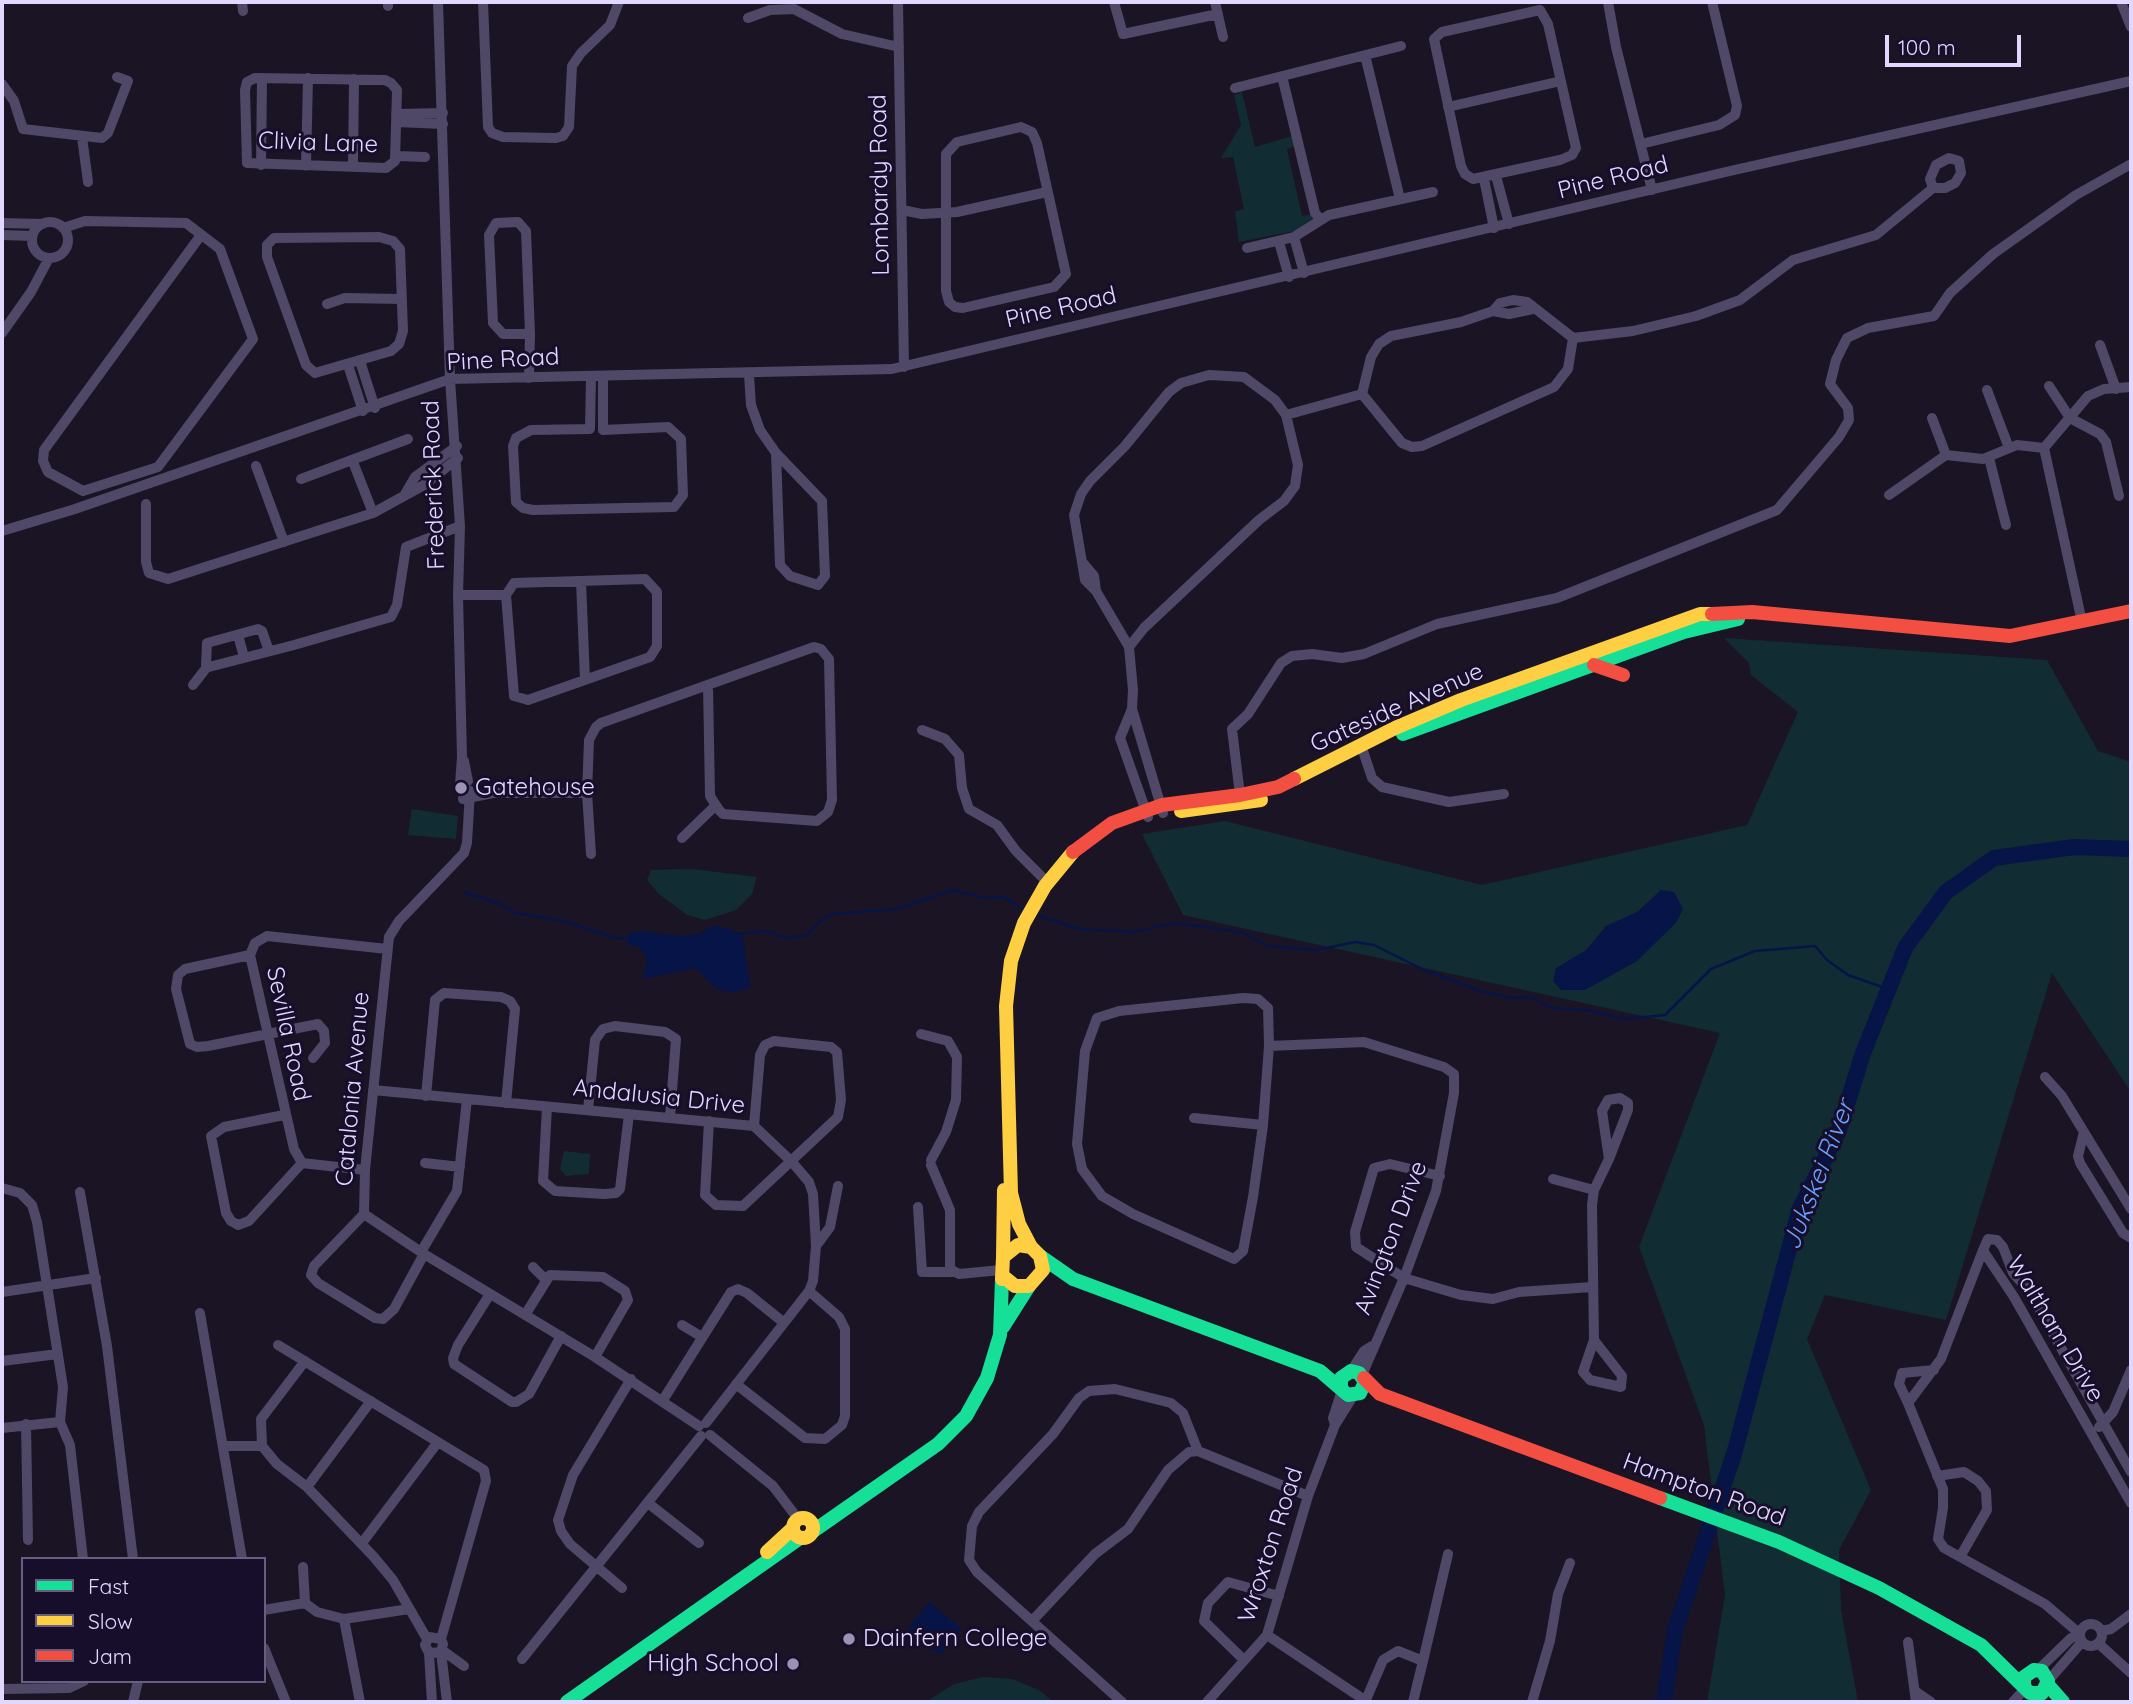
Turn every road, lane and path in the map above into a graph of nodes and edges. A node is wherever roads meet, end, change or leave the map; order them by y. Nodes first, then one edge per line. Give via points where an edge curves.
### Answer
1 (438, 2) edge
2 (484, 2) edge
3 (619, 2) edge
4 (898, 2) edge
5 (1114, 2) edge
6 (1215, 2) edge
7 (1608, 2) edge
8 (1712, 2) edge
9 (2121, 2) edge
10 (1218, 14) junction
11 (748, 18) dead end
12 (2131, 27) edge
13 (1223, 37) dead end
14 (1401, 46) dead end
15 (899, 47) junction
16 (1365, 55) junction
17 (1282, 76) junction
18 (117, 77) dead end
19 (262, 78) junction
20 (308, 78) junction
21 (355, 79) junction
22 (1561, 81) junction
23 (2131, 81) edge
24 (2, 84) edge
25 (1235, 88) dead end
26 (1448, 107) junction
27 (396, 118) junction
28 (443, 118) junction
29 (82, 137) junction
30 (1641, 144) junction
31 (397, 156) junction
32 (425, 156) dead end
33 (2131, 164) edge
34 (261, 165) junction
35 (306, 166) junction
36 (353, 167) junction
37 (1496, 176) junction
38 (1484, 179) junction
39 (88, 182) dead end
40 (1933, 188) dead end
41 (1652, 190) junction
42 (1048, 192) junction
43 (1433, 192) dead end
44 (1399, 199) junction
45 (906, 210) junction
46 (944, 213) junction
47 (1321, 219) junction
48 (2, 223) edge
49 (43, 224) junction
50 (1509, 225) junction
51 (63, 228) junction
52 (1494, 228) junction
53 (2, 235) edge
54 (201, 235) junction
55 (32, 236) junction
56 (1294, 237) junction
57 (1279, 243) junction
58 (1247, 248) dead end
59 (48, 258) junction
60 (1304, 273) junction
61 (1289, 277) junction
62 (401, 299) junction
63 (327, 304) dead end
64 (2, 332) edge
65 (530, 334) junction
66 (1573, 338) junction
67 (2100, 345) dead end
68 (360, 361) junction
69 (348, 365) junction
70 (904, 367) junction
71 (749, 374) junction
72 (590, 377) junction
73 (603, 377) junction
74 (529, 378) junction
75 (450, 379) junction
76 (2049, 386) dead end
77 (2131, 387) edge
78 (2116, 389) junction
79 (1987, 390) dead end
80 (1362, 394) junction
81 (374, 408) junction
82 (363, 411) junction
83 (1286, 415) junction
84 (1931, 418) dead end
85 (2070, 418) junction
86 (590, 429) junction
87 (603, 430) junction
88 (408, 439) dead end
89 (457, 446) junction
90 (2008, 448) junction
91 (2044, 448) junction
92 (776, 453) junction
93 (1946, 455) junction
94 (458, 458) junction
95 (1989, 458) junction
96 (353, 462) junction
97 (256, 466) dead end
98 (301, 479) dead end
99 (1889, 495) dead end
100 (2119, 496) dead end
101 (404, 497) junction
102 (146, 503) dead end
103 (373, 513) junction
104 (2006, 525) dead end
105 (460, 526) junction
106 (2, 531) edge
107 (284, 542) junction
108 (581, 581) junction
109 (458, 595) junction
110 (506, 595) junction
111 (2131, 611) edge
112 (1767, 615) junction
113 (2081, 622) junction
114 (238, 635) junction
115 (1129, 647) junction
116 (269, 651) junction
117 (244, 657) junction
118 (1594, 666) junction
119 (207, 667) junction
120 (1623, 675) dead end
121 (585, 680) junction
122 (193, 685) dead end
123 (708, 685) junction
124 (1132, 709) junction
125 (922, 730) dead end
126 (1362, 747) junction
127 (1149, 764) junction
128 (1131, 771) junction
129 (464, 786) junction
130 (587, 793) junction
131 (1504, 794) dead end
132 (1240, 795) junction
133 (715, 806) junction
134 (1163, 809) junction
135 (469, 811) joint
136 (1146, 813) junction
137 (682, 838) dead end
138 (591, 854) dead end
139 (1048, 883) junction
140 (387, 948) junction
141 (250, 955) junction
142 (266, 1032) junction
143 (921, 1034) dead end
144 (1269, 1046) junction
145 (313, 1058) dead end
146 (2045, 1077) dead end
147 (373, 1090) junction
148 (426, 1096) junction
149 (467, 1099) junction
150 (506, 1103) junction
151 (547, 1107) junction
152 (588, 1110) junction
153 (629, 1114) junction
154 (284, 1115) junction
155 (1008, 1115) junction
156 (670, 1117) junction
157 (1194, 1118) dead end
158 (709, 1121) junction
159 (1263, 1125) junction
160 (754, 1126) junction
161 (2084, 1132) junction
162 (1609, 1159) junction
163 (792, 1162) junction
164 (302, 1163) junction
165 (425, 1163) dead end
166 (460, 1167) junction
167 (365, 1170) junction
168 (1440, 1176) junction
169 (1553, 1179) dead end
170 (838, 1186) dead end
171 (2, 1188) edge
172 (1594, 1191) junction
173 (80, 1192) dead end
174 (918, 1207) dead end
175 (2131, 1209) edge
176 (364, 1214) junction
177 (2131, 1238) edge
178 (816, 1247) junction
179 (1983, 1250) junction
180 (1036, 1251) junction
181 (423, 1253) junction
182 (533, 1267) dead end
183 (1003, 1268) junction
184 (953, 1272) junction
185 (96, 1278) junction
186 (1404, 1278) junction
187 (1073, 1279) junction
188 (546, 1280) junction
189 (1032, 1284) junction
190 (47, 1286) junction
191 (1592, 1287) junction
192 (809, 1291) junction
193 (2029, 1291) junction
194 (2, 1292) edge
195 (490, 1294) junction
196 (2014, 1297) junction
197 (200, 1313) dead end
198 (526, 1315) junction
199 (783, 1322) junction
200 (682, 1325) dead end
201 (2051, 1329) junction
202 (1000, 1335) junction
203 (561, 1336) junction
204 (702, 1337) junction
205 (2037, 1337) junction
206 (1594, 1340) junction
207 (278, 1345) dead end
208 (58, 1354) junction
209 (595, 1357) junction
210 (2, 1361) edge
211 (304, 1361) junction
212 (2071, 1367) junction
213 (1934, 1370) junction
214 (2131, 1370) edge
215 (2058, 1374) junction
216 (631, 1379) junction
217 (1352, 1383) junction
218 (736, 1384) junction
219 (663, 1400) junction
220 (371, 1401) junction
221 (1908, 1403) junction
222 (60, 1422) junction
223 (26, 1424) junction
224 (2104, 1424) junction
225 (2, 1428) edge
226 (704, 1430) junction
227 (2091, 1432) junction
228 (438, 1442) junction
229 (224, 1446) junction
230 (262, 1446) junction
231 (1198, 1451) junction
232 (2131, 1472) edge
233 (1937, 1476) junction
234 (307, 1487) junction
235 (1308, 1496) junction
236 (2131, 1502) edge
237 (648, 1503) junction
238 (803, 1527) junction
239 (28, 1540) dead end
240 (362, 1543) junction
241 (699, 1543) dead end
242 (1448, 1554) dead end
243 (83, 1557) edge
244 (133, 1557) edge
245 (242, 1557) edge
246 (1960, 1557) junction
247 (1570, 1563) dead end
248 (303, 1567) dead end
249 (597, 1568) junction
250 (622, 1588) dead end
251 (1279, 1596) junction
252 (305, 1602) junction
253 (409, 1609) junction
254 (266, 1610) edge
255 (2131, 1614) edge
256 (2062, 1616) junction
257 (344, 1619) junction
258 (1032, 1621) junction
259 (2087, 1625) junction
260 (2101, 1631) junction
261 (1267, 1635) junction
262 (2081, 1637) junction
263 (427, 1639) junction
264 (1908, 1642) dead end
265 (2098, 1643) junction
266 (441, 1647) junction
267 (266, 1653) edge
268 (429, 1653) junction
269 (1998, 1658) junction
270 (522, 1659) dead end
271 (1244, 1660) junction
272 (1423, 1661) junction
273 (464, 1666) dead end
274 (2131, 1673) edge
275 (2042, 1676) junction
276 (80, 1683) edge
277 (138, 1683) edge
278 (34, 1685) edge
279 (2, 1689) edge
280 (2028, 1689) junction
281 (1915, 1697) edge
282 (446, 1700) edge
283 (432, 1701) edge
284 (133, 1702) edge
285 (285, 1702) edge
286 (360, 1702) edge
287 (567, 1702) edge
288 (1122, 1702) edge
289 (1207, 1702) edge
290 (1365, 1702) edge
291 (1413, 1702) edge
292 (1532, 1702) edge
293 (1931, 1702) edge
294 (2013, 1702) edge
295 (2049, 1702) edge
296 (2063, 1702) edge

1 - 28 street, Frederick Road
2 - 3 street via 488,127 503,137 556,138 569,127 572,66 610,25
4 - 15 street, Lombardy Road
5 - 10 street via 1123,34
6 - 10 street
7 - 30 street
8 - 30 street via 1737,106 1735,115 1719,125
9 - 12 street
10 - 13 street
11 - 15 street via 770,10 794,9 842,34
14 - 16 street
15 - 45 street, Lombardy Road
16 - 17 street
16 - 44 street
17 - 25 street
17 - 47 street via 1315,213
18 - 29 street via 128,81 108,133 102,138
19 - 20 street, Clivia Lane
19 - 34 street
19 - 34 street, Clivia Lane via 247,82 245,130 245,160
20 - 21 street, Clivia Lane
20 - 35 street
21 - 27 street, Clivia Lane via 391,83 397,90
21 - 36 street
22 - 26 street
22 - 26 street via 1546,19 1540,10 1528,11 1436,36 1434,51
22 - 37 street via 1577,144 1574,152 1560,160
23 - 41 street, Pine Road
24 - 29 street via 14,101 23,129
26 - 38 street via 1463,170 1473,180
27 - 28 street, Clivia Lane
27 - 31 street, Clivia Lane
28 - 75 street, Frederick Road
29 - 39 street
30 - 41 street
31 - 32 street
31 - 36 street, Clivia Lane via 386,168
33 - 132 street via 2076,195 1993,254 1950,292 1934,316 1868,328 1847,338 1830,384 1849,408 1849,420 1777,510 1557,598 1437,624 1356,656 1312,654 1292,656 1281,663 1248,714 1231,729
34 - 35 street, Clivia Lane
35 - 36 street, Clivia Lane
37 - 38 street
37 - 50 street
38 - 52 street
40 - 66 street via 1876,235 1793,260 1729,306 1656,326
41 - 50 street, Pine Road
42 - 46 street
42 - 46 street via 1034,135 1026,128 1014,128 957,142 948,149
42 - 46 street via 1067,268 1064,279 1054,287 963,308 949,302 946,291
43 - 44 street
44 - 47 street
45 - 46 street
45 - 70 street, Lombardy Road
47 - 56 street
48 - 49 street
49 - 51 street
49 - 55 street
50 - 52 street, Pine Road
51 - 54 street via 85,221 177,221
51 - 59 street via 64,250
52 - 60 street, Pine Road
53 - 55 street
54 - 54 street via 220,250 253,339 158,467 79,491 47,472 44,450
55 - 59 street via 34,248
56 - 57 street
56 - 60 street
57 - 58 street
57 - 61 street
59 - 64 street via 31,292
60 - 61 street, Pine Road
61 - 70 street, Pine Road
62 - 63 street via 345,298
62 - 68 street via 399,344
62 - 69 street via 400,249 393,241 379,237 269,241 267,257 306,365 321,374
65 - 65 street via 525,227 518,222 496,223 489,235 493,323 503,334
65 - 74 street
66 - 80 street via 1520,299 1500,303 1493,311 1385,339 1371,357
66 - 80 street via 1568,369 1554,387 1422,446 1402,443
67 - 78 street
68 - 69 street
68 - 81 street
69 - 82 street
70 - 71 street, Pine Road via 874,372
71 - 73 street, Pine Road
71 - 92 street via 754,417
72 - 73 street, Pine Road
72 - 74 street, Pine Road
72 - 86 street
73 - 87 street
74 - 75 street, Pine Road
75 - 81 street, Pine Road
75 - 89 street, Frederick Road
76 - 85 street
77 - 78 street
78 - 85 street via 2095,391
79 - 90 street
80 - 83 street
81 - 82 street, Pine Road
82 - 106 street, Pine Road
83 - 115 street via 1299,474 1290,495 1144,628
83 - 115 street via 1275,400 1242,377 1209,375 1181,383 1081,494 1074,515 1084,580 1096,590
84 - 93 street
85 - 91 street
85 - 100 street via 2093,429 2105,442
86 - 87 street
86 - 87 street via 531,430 516,438 519,505 533,510 678,504 683,495 677,433 668,427
88 - 96 street
89 - 94 street, Frederick Road
89 - 101 street via 415,477
90 - 91 street via 2022,444
90 - 95 street
91 - 113 street
92 - 92 street via 822,501 825,576 818,585 790,576 780,565
93 - 95 street
93 - 99 street
94 - 101 street
94 - 105 street, Frederick Road
95 - 104 street
96 - 98 street
96 - 103 street
97 - 107 street
101 - 103 street
102 - 107 street via 146,562 149,573 159,578
103 - 107 street
105 - 109 street, Frederick Road
105 - 116 street via 406,547 391,617
108 - 110 street via 519,582
108 - 121 street
108 - 121 street via 645,579 657,592 653,654
109 - 110 street
109 - 129 street, Frederick Road
110 - 121 street via 514,696 528,700
111 - 113 street, Gateside Avenue
112 - 113 street, Gateside Avenue via 1995,636
112 - 118 street, Gateside Avenue via 1697,628
112 - 126 street, Gateside Avenue via 1710,613 1682,619 1461,701
114 - 116 street via 260,629
114 - 117 street
114 - 119 street via 207,643
115 - 124 street
116 - 117 street
117 - 119 street
118 - 120 street
118 - 126 street, Gateside Avenue
119 - 122 street
123 - 130 street via 596,727 589,735
123 - 133 street via 710,796
123 - 133 street via 814,647 829,659 832,800 828,812 817,821 723,814
124 - 127 street
124 - 128 street via 1120,738
125 - 139 street via 945,739 960,755 969,809 997,825
126 - 131 street via 1372,778 1382,787 1449,802
126 - 132 street, Gateside Avenue via 1278,786
126 - 134 street, Gateside Avenue via 1264,799 1217,808
127 - 128 street
127 - 134 street
128 - 136 street
129 - 130 street
129 - 135 street, Frederick Road
130 - 138 street
132 - 134 street, Gateside Avenue
133 - 137 street
134 - 136 street, Gateside Avenue
135 - 140 street, Catalonia Avenue via 464,853 399,921
136 - 139 street, Gateside Avenue via 1105,835 1059,869
139 - 155 street, Gateside Avenue via 1024,923 1007,983
140 - 141 street, Sevilla Road via 267,936 254,943
140 - 147 street, Catalonia Avenue
141 - 142 street, Sevilla Road
141 - 142 street via 185,969 176,978 176,989 193,1046
142 - 145 street via 320,1025 325,1043
142 - 154 street, Sevilla Road
143 - 184 street via 948,1041 957,1057 956,1100 931,1163 950,1210 949,1266
144 - 159 street
144 - 159 street via 1269,1013 1258,999 1102,1015 1093,1024 1080,1084 1077,1144 1080,1161 1096,1191 1234,1259 1245,1244
144 - 168 street, Avington Drive via 1364,1042 1452,1071 1455,1085
146 - 161 street
147 - 148 street, Andalusia Drive
147 - 167 street, Catalonia Avenue
148 - 149 street, Andalusia Drive
148 - 150 street via 435,1000 444,993 501,997 515,1009
149 - 150 street, Andalusia Drive
149 - 166 street
150 - 151 street, Andalusia Drive
151 - 152 street, Andalusia Drive
151 - 153 street via 542,1181 555,1191 604,1194 620,1189
152 - 153 street, Andalusia Drive
152 - 156 street via 595,1040 603,1029 615,1026 665,1032 676,1039
153 - 156 street, Andalusia Drive
154 - 164 street, Sevilla Road
154 - 164 street via 224,1127 211,1136 231,1221 238,1225 250,1221
155 - 180 street, Gateside Avenue via 1013,1203 1019,1224
155 - 183 street, Gateside Avenue
156 - 158 street, Andalusia Drive
157 - 159 street
158 - 160 street, Andalusia Drive
158 - 163 street via 704,1191 711,1202 743,1206
160 - 163 street, Andalusia Drive
160 - 163 street via 760,1055 765,1045 774,1041 831,1047 838,1052 838,1116
161 - 175 street
161 - 177 street via 2080,1163 2123,1233
162 - 162 street via 1628,1110 1628,1103 1620,1098 1608,1100 1602,1111
162 - 172 street
163 - 178 street, Andalusia Drive via 813,1194
164 - 167 street
165 - 166 street
166 - 181 street via 455,1196
167 - 176 street, Catalonia Avenue
168 - 186 street, Avington Drive
168 - 186 street via 1385,1164 1369,1175 1355,1244
169 - 172 street
170 - 178 street via 830,1227
171 - 190 street via 20,1193 32,1205
172 - 191 street
173 - 185 street
174 - 184 street via 922,1272
176 - 181 street, Catalonia Avenue
176 - 181 street via 314,1266 311,1275 318,1283 383,1319 394,1309
178 - 192 street, Andalusia Drive
179 - 193 street, Waltham Drive via 1988,1239 1997,1240 2013,1273
179 - 196 street, Waltham Drive
179 - 213 street, Waltham Drive
180 - 183 street via 1012,1248
180 - 187 street
180 - 189 street via 1043,1270
181 - 195 street, Catalonia Avenue
182 - 188 street
183 - 184 street
183 - 189 street via 1015,1286
183 - 202 street, Gateside Avenue
185 - 190 street
185 - 244 street
186 - 191 street via 1487,1299
186 - 217 street, Avington Drive
187 - 189 street
187 - 217 street
188 - 198 street
188 - 209 street via 555,1273 599,1276 625,1292 627,1304
189 - 202 street
190 - 194 street
190 - 208 street
191 - 206 street
192 - 199 street
192 - 218 street via 839,1317 845,1329 842,1425 825,1439 805,1438
193 - 196 street
193 - 201 street, Waltham Drive
195 - 198 street, Catalonia Avenue
195 - 203 street via 458,1345 454,1364 512,1402 529,1394
196 - 205 street, Waltham Drive
197 - 229 street
198 - 203 street, Catalonia Avenue
199 - 204 street via 747,1293 735,1289
199 - 218 street
200 - 204 street
201 - 205 street
201 - 212 street, Waltham Drive
202 - 238 street via 979,1396 950,1433 825,1520
203 - 209 street, Catalonia Avenue
204 - 219 street
205 - 215 street, Waltham Drive
206 - 206 street via 1583,1375 1621,1387 1622,1376
207 - 211 street
208 - 210 street
208 - 222 street via 63,1387
209 - 216 street, Catalonia Avenue
211 - 220 street
211 - 230 street via 261,1419
212 - 215 street
212 - 224 street, Waltham Drive
213 - 221 street, Waltham Drive
213 - 221 street via 1902,1373 1899,1384
214 - 224 street
215 - 227 street, Waltham Drive
216 - 219 street, Catalonia Avenue
216 - 249 street via 573,1475 559,1514 564,1538
217 - 235 street, Wroxton Road
217 - 269 street, Hampton Road via 1754,1532 1879,1588
218 - 226 street
219 - 226 street, Catalonia Avenue
220 - 228 street
220 - 234 street
221 - 233 street
222 - 223 street
222 - 243 street via 71,1445
223 - 225 street
223 - 239 street
224 - 227 street
224 - 232 street, Waltham Drive
226 - 237 street
226 - 238 street, Catalonia Avenue via 773,1486
227 - 236 street, Waltham Drive
228 - 240 street
228 - 266 street via 484,1470 486,1478
229 - 230 street
229 - 245 street
230 - 234 street
231 - 235 street
231 - 258 street via 1178,1458 1128,1529 1095,1554
231 - 258 street via 1183,1413 1171,1403 1115,1389 1089,1391 1079,1398 1053,1434 979,1512 970,1535 970,1563
233 - 246 street via 1944,1498 1938,1539
233 - 246 street via 1964,1472 1986,1491 1987,1510
234 - 240 street
235 - 251 street, Wroxton Road
237 - 241 street
237 - 249 street
238 - 287 street via 710,1601
240 - 253 street via 393,1580
242 - 272 street
246 - 256 street
247 - 292 street
248 - 252 street
249 - 250 street
249 - 270 street
251 - 261 street, Wroxton Road
251 - 271 street via 1228,1582 1208,1603 1204,1622
252 - 254 street
252 - 257 street via 312,1610
253 - 257 street
253 - 263 street
255 - 260 street
256 - 259 street
256 - 262 street
257 - 286 street
258 - 288 street
259 - 260 street
259 - 262 street
260 - 265 street
261 - 271 street, Wroxton Road
261 - 290 street
262 - 265 street via 2088,1646
262 - 275 street via 2069,1640
263 - 266 street via 432,1636
263 - 268 street
264 - 281 street
265 - 274 street
266 - 268 street
266 - 273 street
266 - 282 street
267 - 285 street
268 - 283 street
269 - 275 street, Hampton Road
269 - 280 street, Hampton Road
271 - 289 street, Wroxton Road
272 - 290 street via 1398,1651 1387,1656
272 - 291 street
275 - 280 street via 2024,1677
275 - 280 street via 2042,1693
275 - 296 street
276 - 278 street via 69,1688
277 - 284 street
278 - 279 street
280 - 294 street
280 - 295 street, Hampton Road
281 - 293 street
282 - 283 street

